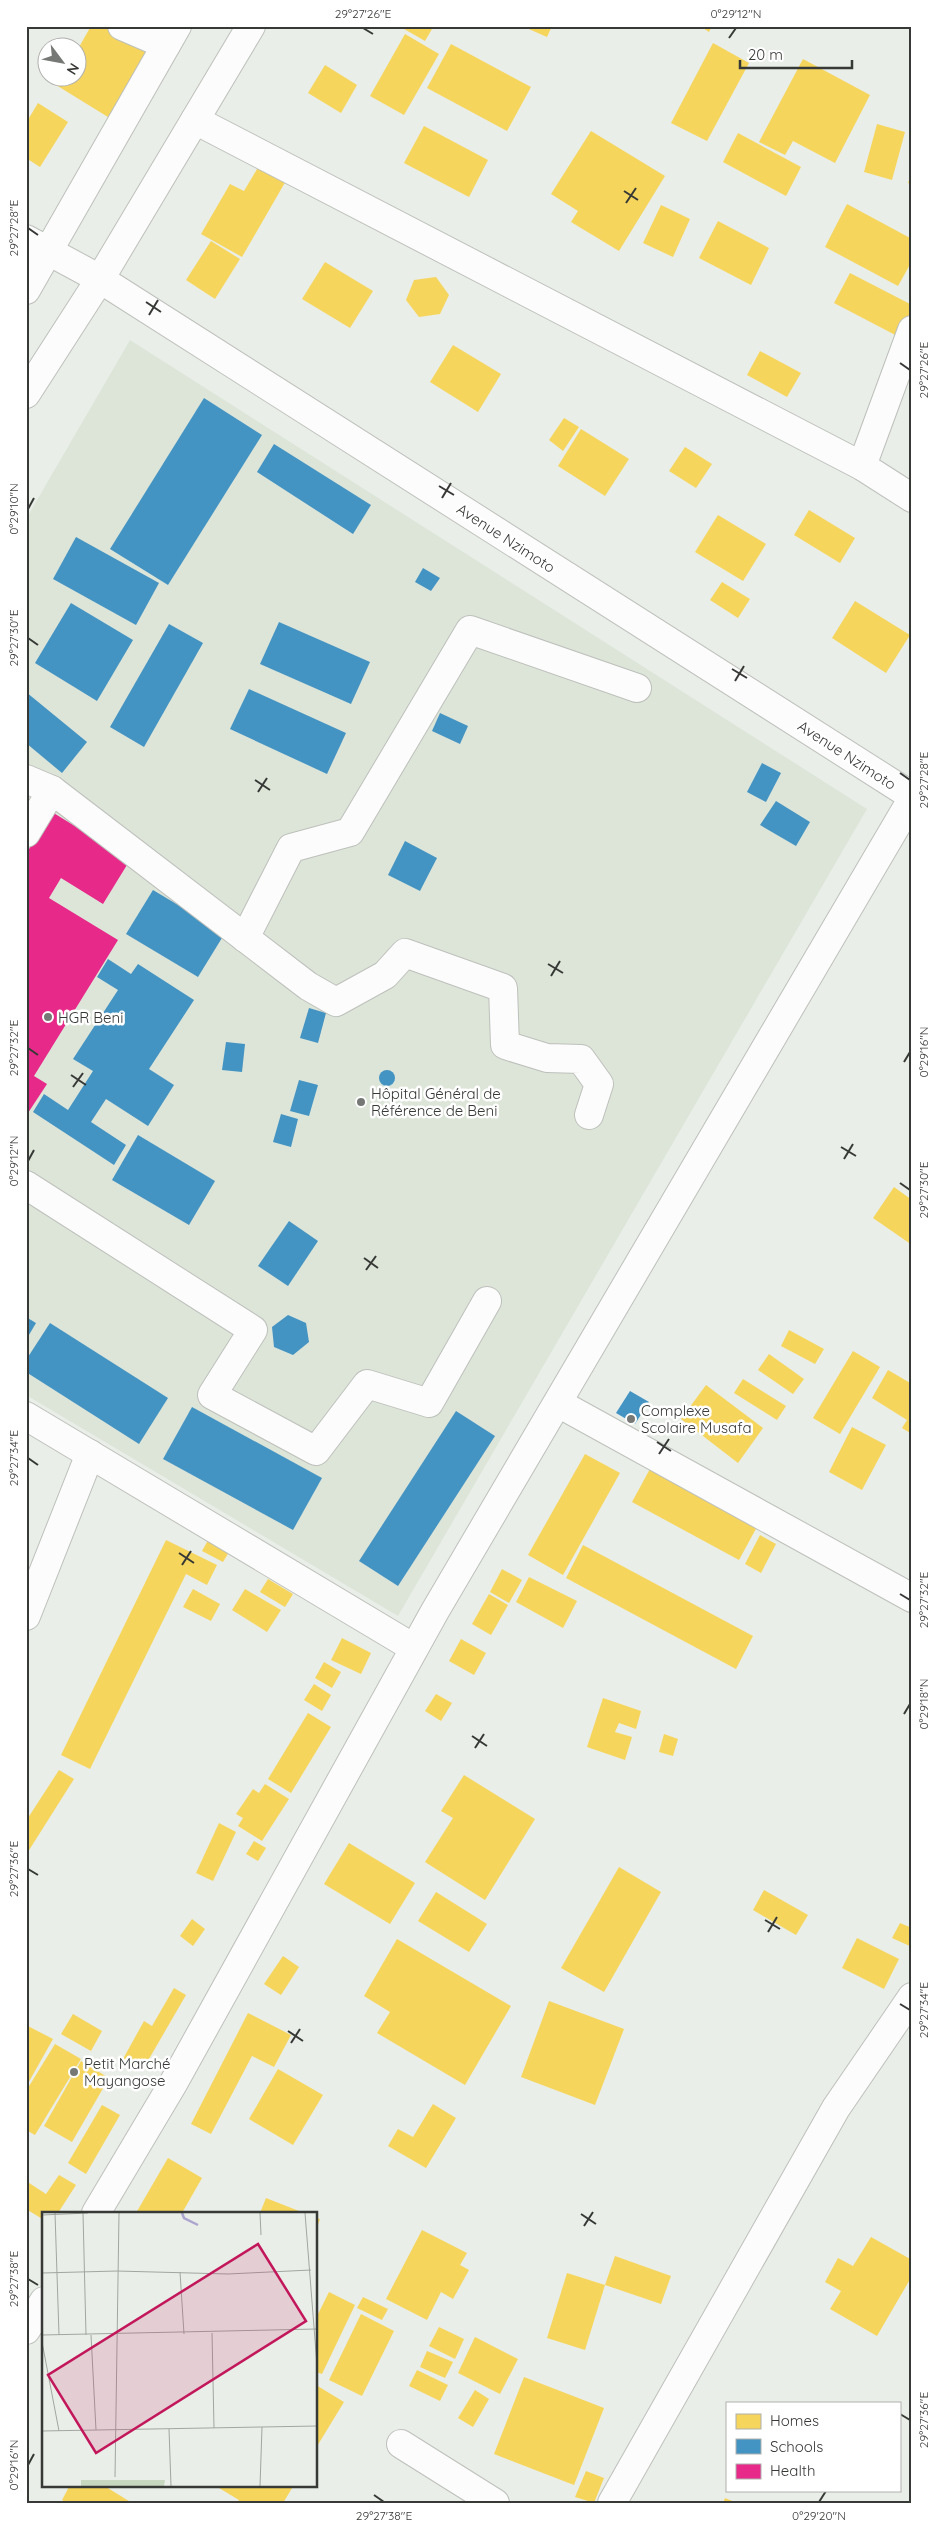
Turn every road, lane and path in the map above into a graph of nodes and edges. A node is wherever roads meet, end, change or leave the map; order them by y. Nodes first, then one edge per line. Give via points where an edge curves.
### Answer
1 (122, 26) edge
2 (251, 26) edge
3 (171, 36) edge
4 (195, 120) junction
5 (26, 239) edge
6 (49, 253) junction
7 (100, 279) junction
8 (26, 290) edge
9 (912, 330) edge
10 (26, 394) edge
11 (862, 466) junction
12 (912, 498) edge
13 (637, 688) dead end
14 (26, 779) edge
15 (52, 790) junction
16 (912, 798) edge
17 (26, 833) edge
18 (246, 938) junction
19 (589, 1115) dead end
20 (26, 1185) edge
21 (487, 1301) dead end
22 (558, 1403) junction
23 (26, 1416) edge
24 (90, 1454) junction
25 (912, 1598) edge
26 (26, 1616) edge
27 (414, 1648) junction
28 (912, 1997) edge
29 (97, 2212) edge
30 (42, 2304) edge
31 (26, 2330) edge
32 (401, 2444) dead end
33 (495, 2503) edge
34 (612, 2503) edge

1 - 3 main road
2 - 4 main road
3 - 6 main road
4 - 7 main road
4 - 11 main road
5 - 6 main road, Avenue Nzimoto
6 - 7 main road, Avenue Nzimoto
6 - 8 main road
7 - 10 main road
7 - 16 main road, Avenue Nzimoto
9 - 11 main road
11 - 12 main road
13 - 18 main road via 470,630 350,832 291,848
14 - 15 main road
15 - 17 main road
15 - 18 main road
16 - 22 main road
18 - 19 main road via 308,986 336,1002 385,975 405,953 503,988 505,1045 546,1058 581,1059 598,1084
20 - 21 main road via 253,1330 212,1395 316,1451 367,1384 428,1403
22 - 25 main road
22 - 27 main road
23 - 24 main road
24 - 26 main road
24 - 27 main road
27 - 29 main road via 174,2082
28 - 34 main road via 836,2108
30 - 31 main road
32 - 33 main road

